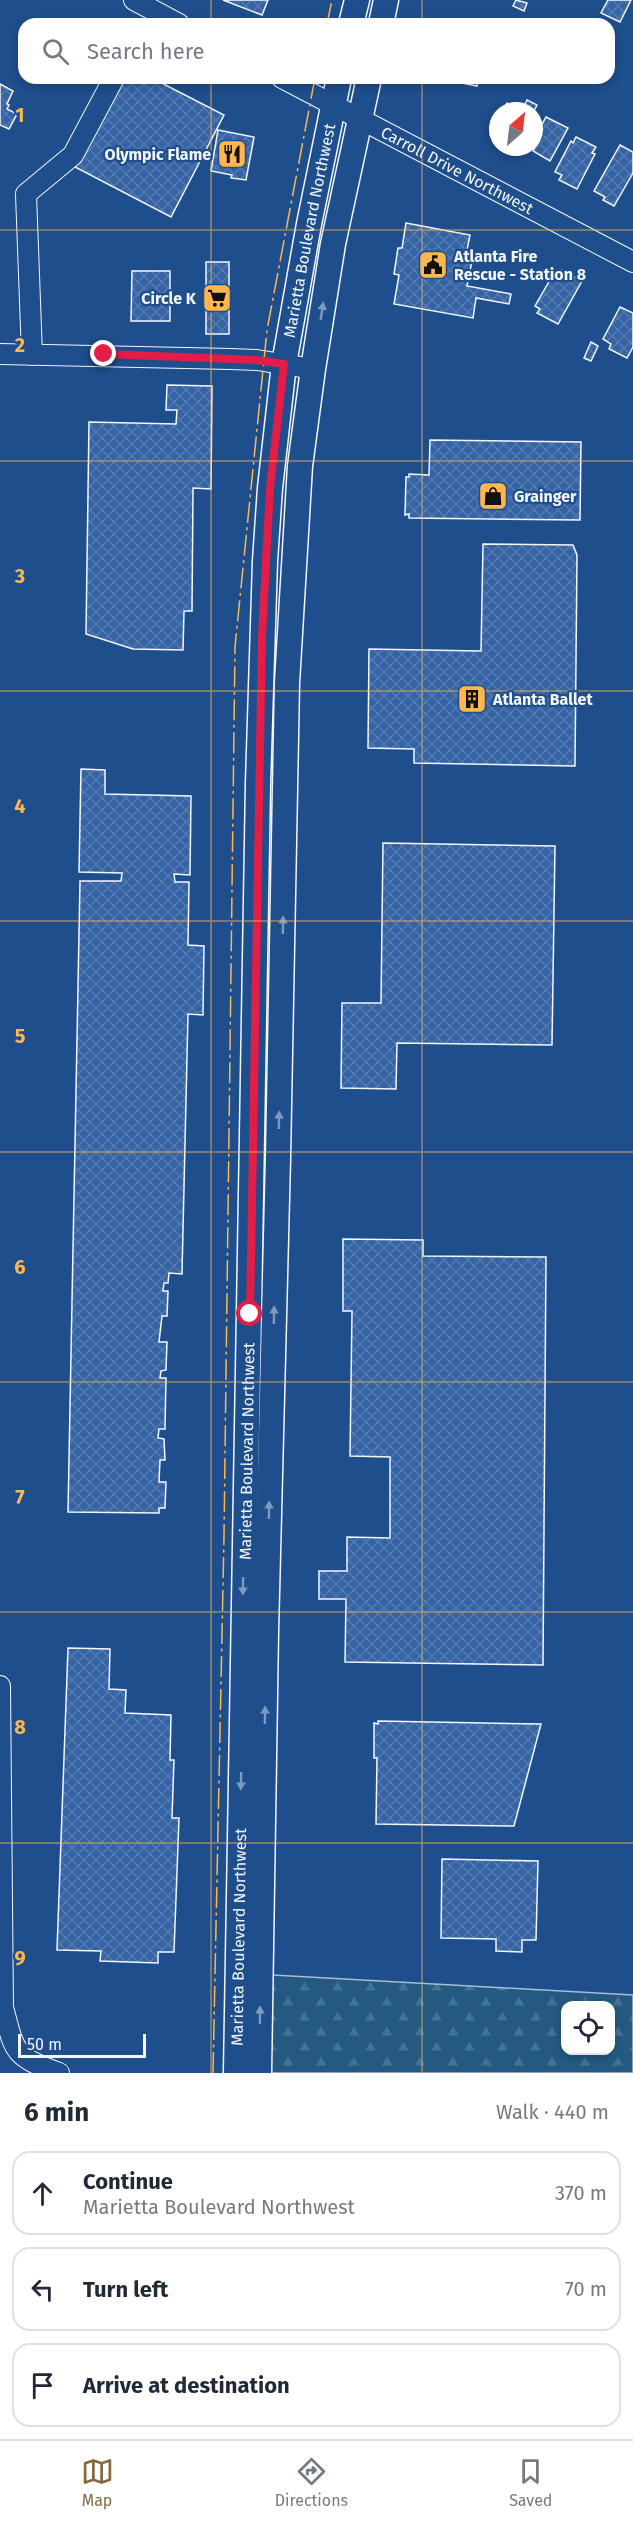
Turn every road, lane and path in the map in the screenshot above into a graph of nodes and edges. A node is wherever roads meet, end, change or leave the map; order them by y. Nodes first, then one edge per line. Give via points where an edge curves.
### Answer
1 (357, 0) edge
2 (386, 0) edge
3 (142, 11) edge
4 (162, 18) edge
5 (352, 18) edge
6 (382, 18) edge
7 (111, 84) edge
8 (294, 84) edge
9 (338, 84) edge
10 (368, 84) edge
11 (334, 105) junction
12 (360, 119) junction
13 (633, 262) edge
14 (0, 354) edge
15 (32, 355) junction
16 (284, 364) junction
17 (313, 369) junction
18 (0, 1686) edge
19 (59, 2073) edge
20 (236, 2073) edge
21 (259, 2073) edge

1 - 5 main road
2 - 6 main road
3 - 4 street
7 - 15 street via 73,155 26,194
8 - 11 street, Carroll Drive Northwest
9 - 11 main road, Marietta Boulevard Northwest
10 - 12 main road
11 - 12 street, Carroll Drive Northwest
11 - 16 main road, Marietta Boulevard Northwest
12 - 13 street, Carroll Drive Northwest
17 -> 12 main road via 333,244
14 - 15 street
15 - 16 street via 156,356
16 - 17 street
16 -> 20 main road, Marietta Boulevard Northwest via 270,488 258,772
21 -> 17 main road via 287,683 300,466
18 - 19 street via 3,2007 13,2045 28,2062

